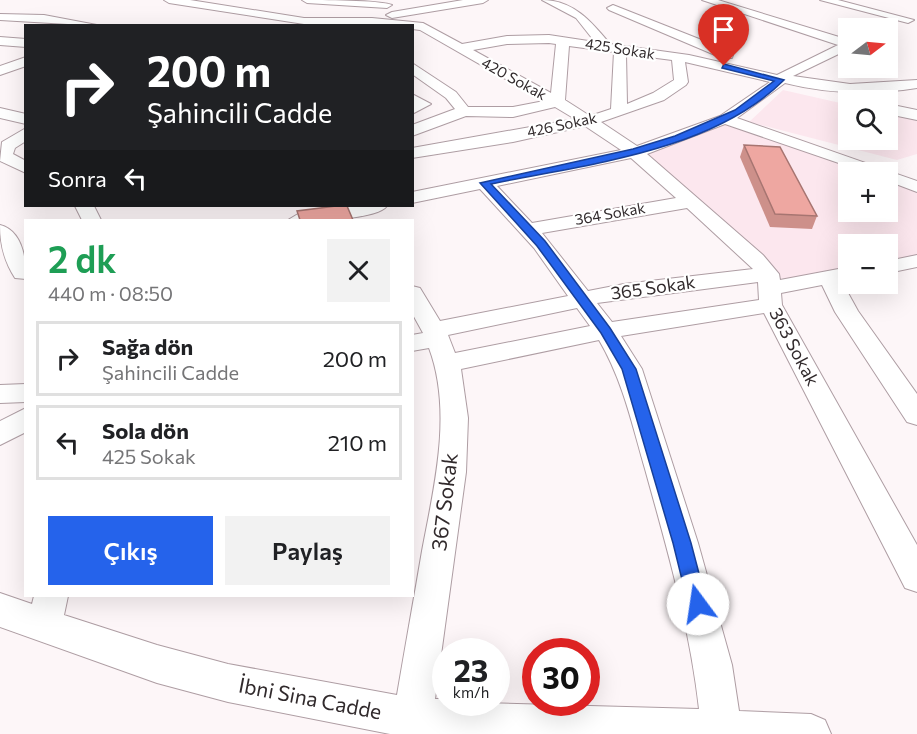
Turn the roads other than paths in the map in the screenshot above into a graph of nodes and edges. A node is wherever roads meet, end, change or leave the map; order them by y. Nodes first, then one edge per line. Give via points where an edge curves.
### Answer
1 (168, 0) edge
2 (307, 0) edge
3 (483, 0) edge
4 (548, 0) edge
5 (707, 0) edge
6 (825, 0) edge
7 (388, 2) edge
8 (211, 3) edge
9 (261, 3) dead end
10 (635, 3) dead end
11 (854, 3) edge
12 (597, 12) junction
13 (240, 13) junction
14 (913, 16) edge
15 (0, 17) edge
16 (375, 20) junction
17 (898, 23) edge
18 (83, 24) edge
19 (396, 24) edge
20 (418, 28) edge
21 (0, 41) edge
22 (563, 41) junction
23 (838, 41) edge
24 (24, 43) edge
25 (605, 46) junction
26 (460, 48) junction
27 (838, 50) edge
28 (620, 51) junction
29 (678, 58) junction
30 (24, 62) edge
31 (414, 68) edge
32 (0, 72) edge
33 (24, 78) edge
34 (782, 79) junction
35 (917, 84) edge
36 (851, 90) edge
37 (890, 90) edge
38 (838, 96) edge
39 (414, 99) edge
40 (557, 102) junction
41 (414, 109) edge
42 (464, 111) junction
43 (898, 111) edge
44 (619, 112) junction
45 (0, 113) edge
46 (917, 115) edge
47 (24, 118) edge
48 (725, 119) junction
49 (588, 120) junction
50 (414, 130) edge
51 (17, 138) edge
52 (635, 152) junction
53 (414, 153) edge
54 (850, 162) edge
55 (24, 167) edge
56 (917, 167) edge
57 (898, 172) edge
58 (898, 179) edge
59 (484, 183) junction
60 (917, 188) edge
61 (414, 198) edge
62 (692, 201) junction
63 (371, 211) edge
64 (301, 215) edge
65 (529, 229) junction
66 (0, 231) edge
67 (917, 261) edge
68 (898, 265) edge
69 (24, 273) edge
70 (838, 276) edge
71 (0, 277) edge
72 (770, 289) junction
73 (843, 294) edge
74 (414, 298) edge
75 (582, 299) junction
76 (606, 331) junction
77 (433, 344) edge
78 (24, 393) edge
79 (0, 394) edge
80 (917, 415) edge
81 (24, 419) edge
82 (0, 434) edge
83 (917, 577) edge
84 (0, 610) edge
85 (48, 610) edge
86 (411, 726) edge
87 (722, 730) junction
88 (598, 731) edge
89 (811, 734) edge

1 - 8 street
2 - 7 street
3 - 16 street
4 - 12 street
5 - 23 street
6 - 11 street
7 - 16 street
8 - 13 street
9 - 13 street
10 - 12 street
11 - 14 street
12 - 25 street
12 - 34 street
13 - 16 street via 304,21
14 - 17 street
15 - 18 street
16 - 19 street
20 - 26 street, 420 Sokak
21 - 24 street
22 - 25 street, 425 Sokak
22 - 26 street, 425 Sokak via 525,38
22 - 40 street
25 - 28 street, 425 Sokak
26 - 40 street, 420 Sokak
27 - 34 street
28 - 29 street, 425 Sokak
28 - 44 street
29 - 34 street, 425 Sokak
29 - 44 street, 426 Sokak via 681,82
30 - 32 street
31 - 42 street via 451,95
32 - 33 street
34 - 36 street
34 - 38 street
34 - 48 street
35 - 37 street
39 - 41 street via 424,104
40 - 42 street via 513,112
40 - 49 street, 420 Sokak
42 - 50 street
43 - 46 street
44 - 49 street, 426 Sokak
45 - 47 street
48 - 52 street
48 - 54 street
49 - 52 street, 420 Sokak
49 - 53 street, 426 Sokak
51 - 55 street via 4,156
52 - 59 street
52 - 62 street, 363 Sokak
56 - 57 street
58 - 60 street
59 - 61 street
59 - 65 street
62 - 65 street, 364 Sokak
62 - 72 street, 363 Sokak via 744,246
63 - 64 street
65 - 75 street
66 - 69 street
67 - 68 street
69 - 71 street
70 - 72 street
72 - 75 street, 365 Sokak via 624,291
72 - 76 street, 365 Sokak
72 - 83 street, 363 Sokak
73 - 80 street via 847,312
74 - 77 street, 367 Sokak
75 - 76 street
75 - 77 street, 365 Sokak
76 - 77 street, 365 Sokak
76 - 87 street via 629,369 682,543 713,666
77 - 86 street, 367 Sokak via 454,418 451,472
78 - 79 street
81 - 82 street
84 - 85 street, İbni Sina Cadde
85 - 86 street, İbni Sina Cadde via 157,664
86 - 88 street, İbni Sina Cadde
87 - 88 street, İbni Sina Cadde
87 - 89 street, İbni Sina Cadde

